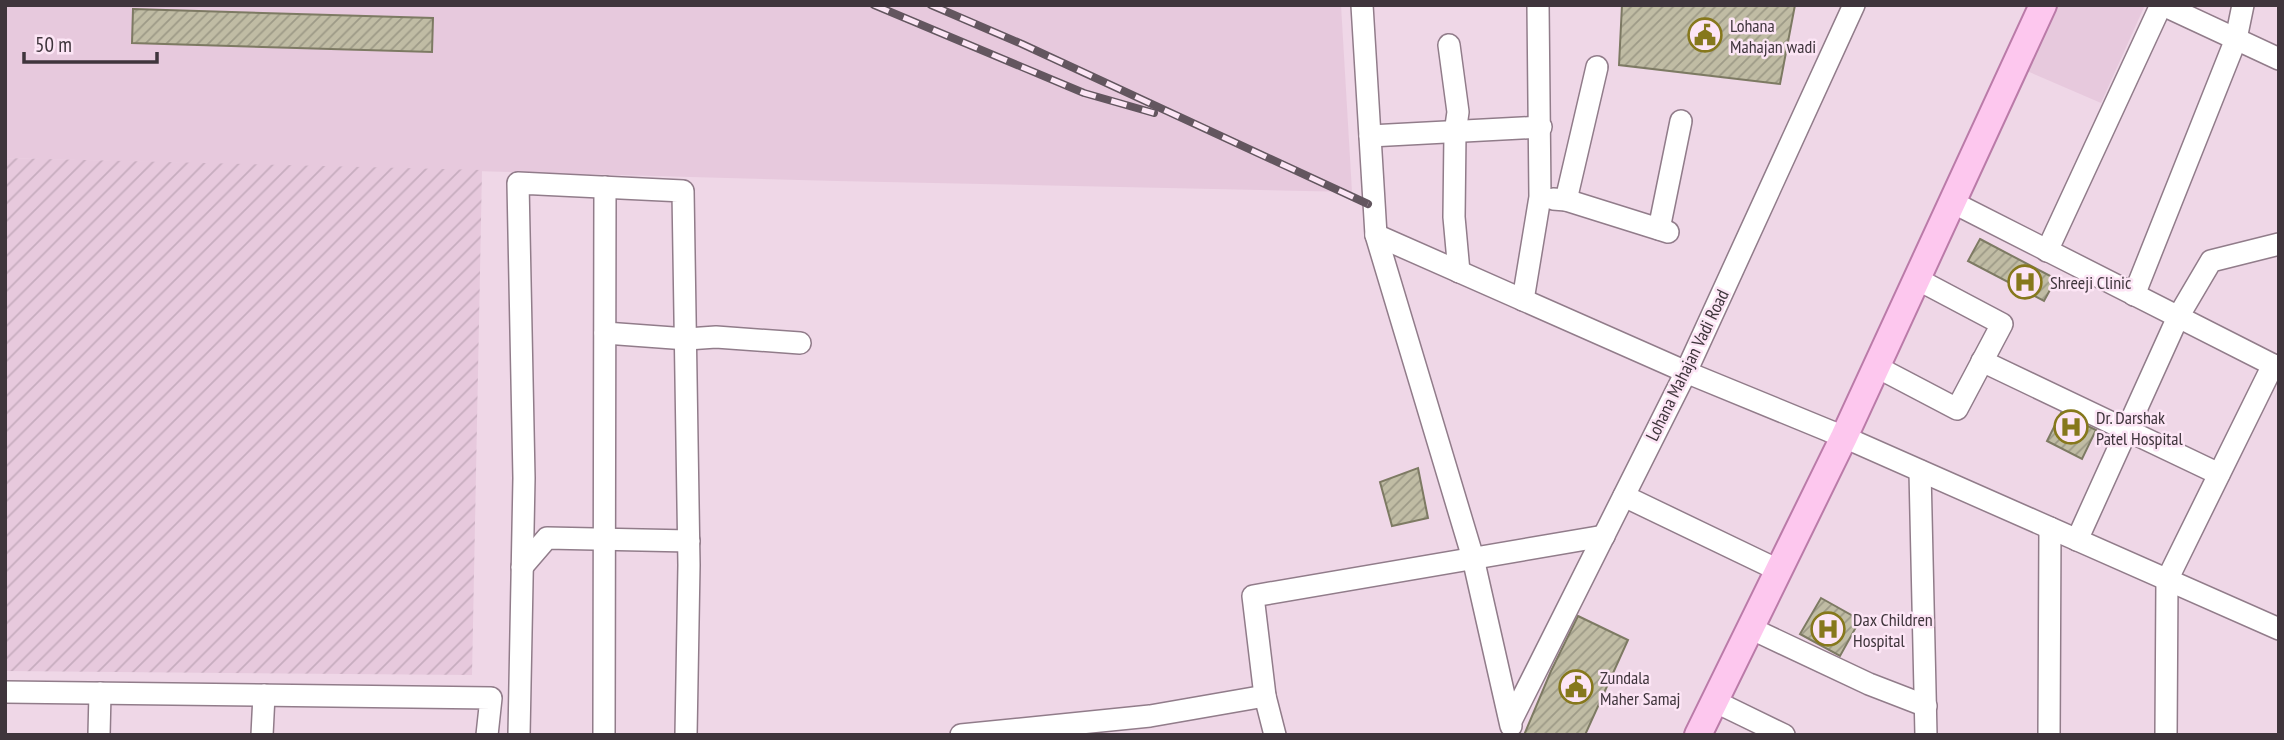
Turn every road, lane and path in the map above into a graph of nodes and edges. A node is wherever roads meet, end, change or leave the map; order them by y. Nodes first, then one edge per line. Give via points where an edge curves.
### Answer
1 (1362, 5) edge
2 (1538, 5) edge
3 (1854, 5) edge
4 (2043, 5) edge
5 (2162, 5) edge
6 (2244, 5) edge
7 (2236, 39) junction
8 (1449, 45) dead end
9 (2279, 59) edge
10 (1597, 67) dead end
11 (1681, 121) dead end
12 (1541, 127) junction
13 (1455, 133) junction
14 (1370, 136) junction
15 (606, 187) junction
16 (1540, 197) junction
17 (1566, 200) junction
18 (1952, 202) junction
19 (2279, 224) edge
20 (1376, 235) junction
21 (2275, 244) edge
22 (2047, 251) junction
23 (1459, 272) junction
24 (1917, 279) junction
25 (2134, 295) junction
26 (1523, 300) junction
27 (2178, 317) junction
28 (605, 332) junction
29 (687, 339) junction
30 (800, 343) dead end
31 (1982, 361) junction
32 (1877, 367) junction
33 (2276, 367) edge
34 (1686, 372) junction
35 (2127, 430) junction
36 (1844, 437) junction
37 (1920, 471) junction
38 (2219, 474) junction
39 (1624, 496) junction
40 (2050, 528) junction
41 (1604, 536) junction
42 (2077, 540) junction
43 (605, 541) junction
44 (689, 541) junction
45 (1473, 558) junction
46 (522, 567) junction
47 (1778, 570) junction
48 (2167, 580) junction
49 (1750, 628) junction
50 (2279, 629) edge
51 (5, 692) edge
52 (100, 693) junction
53 (264, 695) junction
54 (1265, 696) junction
55 (1714, 701) junction
56 (1926, 706) junction
57 (1512, 728) edge
58 (99, 735) edge
59 (262, 735) edge
60 (487, 735) edge
61 (519, 735) edge
62 (604, 735) edge
63 (686, 735) edge
64 (961, 735) edge
65 (1275, 735) edge
66 (1698, 735) edge
67 (1784, 735) edge
68 (1926, 735) edge
69 (2049, 735) edge
70 (2166, 735) edge

1 - 14 street
2 - 12 street
3 - 34 street, Lohana Mahajan Vadi Road
4 - 18 main road
5 - 7 street
5 - 22 street
6 - 7 street
7 - 9 street
7 - 25 street
8 - 13 street via 1458,112
10 - 17 street
11 - 17 street via 1664,231
12 - 13 street
12 - 16 street
13 - 14 street
13 - 23 street
14 - 20 street
15 - 28 street
15 - 29 street via 683,191
15 - 46 street via 519,183
16 - 17 street
16 - 26 street
18 - 22 street
18 - 24 main road
19 - 21 street
20 - 23 street
20 - 45 street
21 - 27 street via 2211,261
22 - 25 street
23 - 26 street
24 - 31 street via 2002,324
24 - 32 main road
25 - 27 street
26 - 34 street
27 - 33 street
27 - 35 street
28 - 29 street
28 - 43 street
29 - 30 street
29 - 44 street
31 - 32 street via 1957,409
31 - 35 street
32 - 36 main road
33 - 38 street
34 - 36 street
34 - 39 street, Lohana Mahajan Vadi Road
35 - 38 street
35 - 42 street
36 - 37 street
36 - 47 main road
37 - 40 street
37 - 56 street
38 - 48 street
39 - 41 street, Lohana Mahajan Vadi Road
39 - 47 street
40 - 42 street
40 - 69 street
41 - 45 street
41 - 57 street, Lohana Mahajan Vadi Road
42 - 48 street
43 - 44 street
43 - 46 street via 547,538
43 - 62 street
44 - 63 street
45 - 54 street via 1253,596
45 - 57 street
46 - 61 street
47 - 49 main road
48 - 50 street
48 - 70 street
49 - 55 main road
49 - 56 street
51 - 52 street
52 - 53 street
52 - 58 street
53 - 59 street
53 - 60 street via 491,698
54 - 64 street via 1150,716
54 - 65 street
55 - 66 main road
55 - 67 street
56 - 68 street

